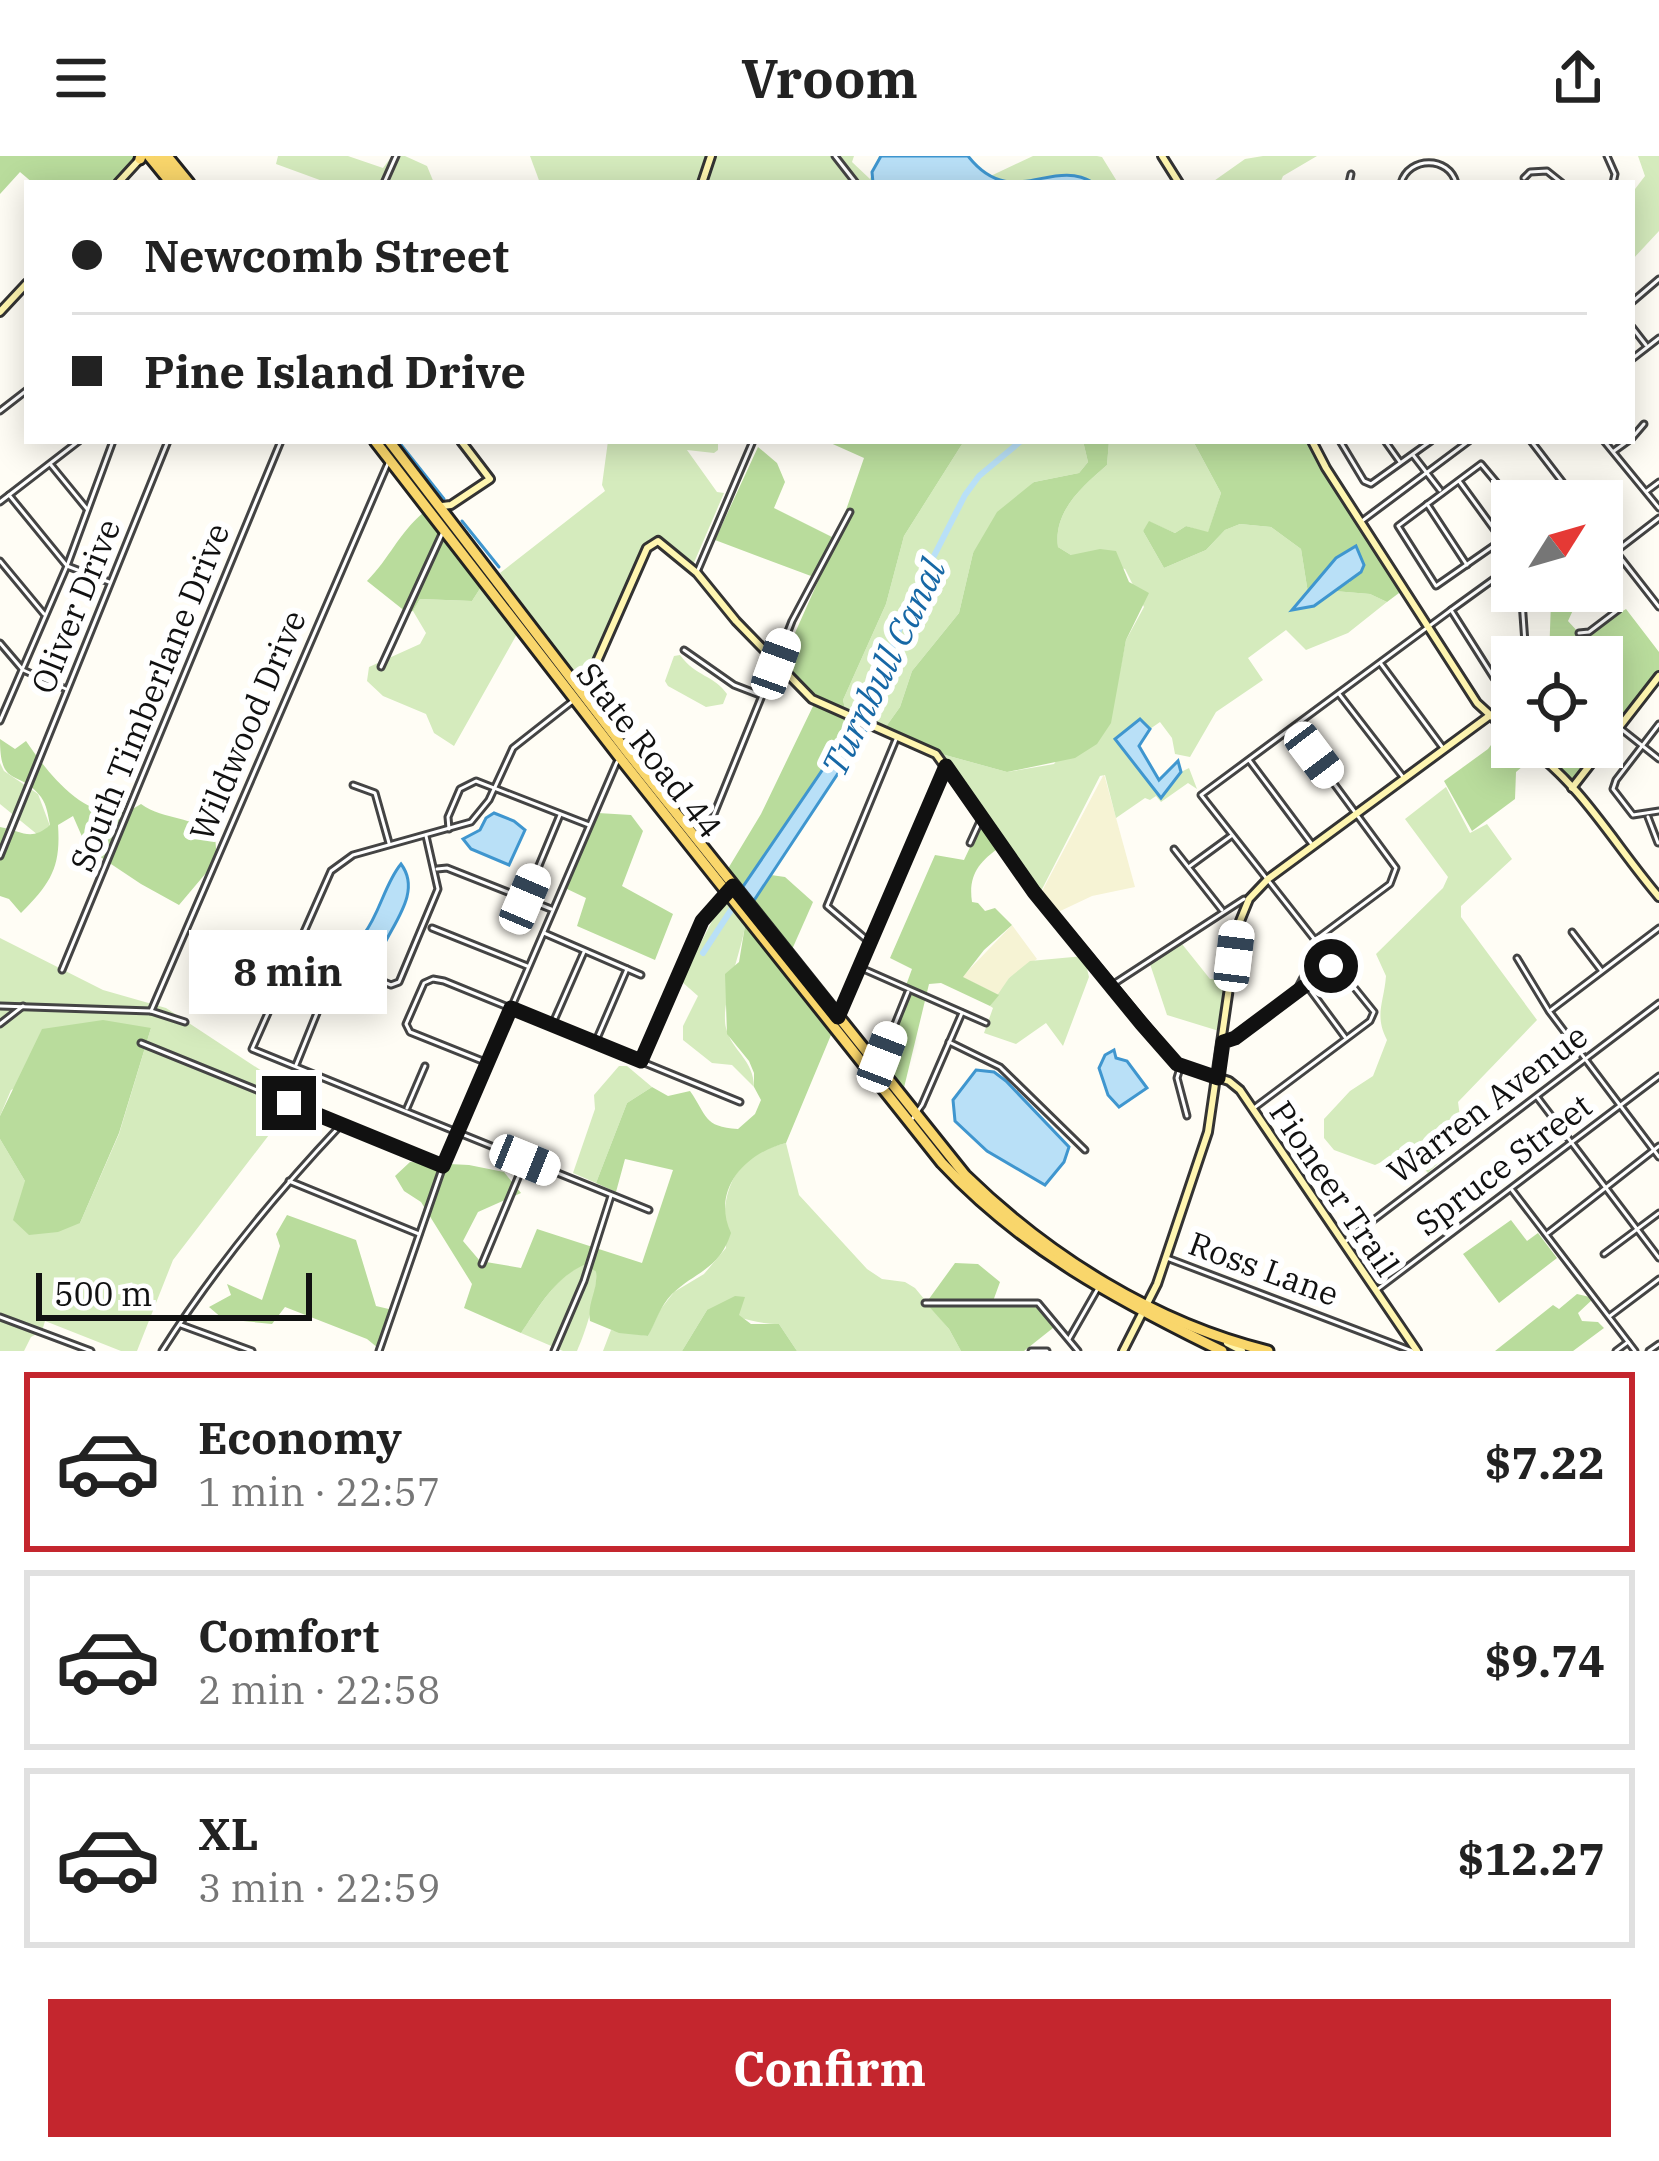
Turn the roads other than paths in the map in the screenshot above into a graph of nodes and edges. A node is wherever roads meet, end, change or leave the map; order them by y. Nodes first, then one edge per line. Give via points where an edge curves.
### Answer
1 (163, 156) edge
2 (835, 156) edge
3 (143, 157) edge
4 (1351, 174) dead end
5 (1524, 178) dead end
6 (121, 180) edge
7 (168, 180) edge
8 (183, 180) edge
9 (854, 180) edge
10 (1350, 180) edge
11 (1402, 180) edge
12 (1455, 180) edge
13 (1559, 180) edge
14 (1659, 279) edge
15 (24, 286) edge
16 (1635, 299) edge
17 (0, 312) edge
18 (1635, 331) edge
19 (1659, 338) edge
20 (1648, 347) junction
21 (1635, 357) edge
22 (24, 392) edge
23 (0, 411) edge
24 (1644, 424) dead end
25 (1635, 434) edge
26 (75, 444) edge
27 (112, 444) edge
28 (167, 444) edge
29 (280, 444) edge
30 (377, 444) edge
31 (391, 444) edge
32 (463, 444) edge
33 (752, 444) edge
34 (1314, 444) edge
35 (1342, 444) edge
36 (1387, 444) edge
37 (1427, 444) edge
38 (1465, 444) edge
39 (1533, 444) edge
40 (1606, 444) edge
41 (1624, 444) edge
42 (1612, 452) junction
43 (1413, 455) junction
44 (391, 461) junction
45 (1402, 463) junction
46 (50, 464) junction
47 (1427, 473) junction
48 (1457, 479) junction
49 (1494, 480) edge
50 (1561, 480) edge
51 (1659, 482) edge
52 (1441, 492) junction
53 (1646, 492) junction
54 (9, 495) junction
55 (0, 502) edge
56 (1426, 502) junction
57 (1659, 508) edge
58 (88, 510) junction
59 (443, 510) junction
60 (850, 512) dead end
61 (1659, 518) edge
62 (1360, 522) junction
63 (1491, 525) edge
64 (445, 529) junction
65 (1623, 545) edge
66 (1491, 548) edge
67 (0, 561) edge
68 (1623, 561) edge
69 (1467, 565) junction
70 (67, 566) junction
71 (697, 573) junction
72 (1491, 581) edge
73 (111, 583) junction
74 (501, 583) junction
75 (1659, 608) edge
76 (1450, 610) junction
77 (1615, 612) edge
78 (46, 615) junction
79 (1428, 626) junction
80 (1579, 633) dead end
81 (0, 643) edge
82 (684, 650) dead end
83 (1380, 662) junction
84 (776, 664) junction
85 (381, 667) dead end
86 (23, 670) junction
87 (1491, 673) edge
88 (1659, 676) edge
89 (68, 689) junction
90 (1338, 693) junction
91 (762, 695) junction
92 (579, 696) junction
93 (1489, 716) joint
94 (0, 721) edge
95 (1623, 721) edge
96 (1659, 724) edge
97 (1292, 727) junction
98 (1623, 731) edge
99 (898, 736) junction
100 (1642, 745) junction
101 (1444, 749) junction
102 (624, 756) junction
103 (1248, 759) junction
104 (1659, 759) edge
105 (946, 766) junction
106 (1551, 768) edge
107 (1587, 768) edge
108 (1404, 778) junction
109 (353, 785) dead end
110 (494, 787) junction
111 (1572, 788) junction
112 (1659, 811) edge
113 (1357, 812) junction
114 (561, 814) junction
115 (1647, 816) junction
116 (982, 818) junction
117 (589, 825) junction
118 (449, 830) junction
119 (1232, 835) junction
120 (426, 836) junction
121 (1658, 842) edge
122 (970, 843) dead end
123 (389, 845) junction
124 (1312, 845) junction
125 (696, 846) junction
126 (1174, 849) dead end
127 (0, 856) edge
128 (1188, 867) junction
129 (436, 869) junction
130 (1268, 879) junction
131 (730, 890) junction
132 (1659, 897) edge
133 (525, 899) junction
134 (1249, 899) junction
135 (553, 910) junction
136 (1223, 912) junction
137 (432, 928) dead end
138 (1659, 928) edge
139 (544, 932) junction
140 (1572, 932) dead end
141 (1315, 940) junction
142 (869, 942) junction
143 (584, 950) junction
144 (338, 957) dead end
145 (1517, 958) dead end
146 (529, 967) junction
147 (627, 968) junction
148 (860, 968) junction
149 (62, 970) dead end
150 (1602, 971) junction
151 (641, 975) dead end
152 (799, 977) junction
153 (1304, 982) junction
154 (1111, 986) junction
155 (908, 989) junction
156 (1659, 1003) edge
157 (24, 1005) junction
158 (0, 1006) edge
159 (320, 1008) dead end
160 (511, 1008) junction
161 (151, 1011) junction
162 (1550, 1011) junction
163 (962, 1013) junction
164 (838, 1017) junction
165 (825, 1018) junction
166 (185, 1022) dead end
167 (0, 1024) edge
168 (986, 1024) dead end
169 (552, 1025) junction
170 (1346, 1039) junction
171 (949, 1042) junction
172 (1223, 1042) junction
173 (141, 1043) dead end
174 (595, 1043) junction
175 (1586, 1059) junction
176 (641, 1061) junction
177 (486, 1063) junction
178 (296, 1066) junction
179 (425, 1066) dead end
180 (1180, 1066) junction
181 (876, 1067) junction
182 (1659, 1076) edge
183 (1218, 1078) junction
184 (1535, 1096) junction
185 (740, 1102) dead end
186 (1620, 1106) junction
187 (1252, 1109) junction
188 (405, 1111) junction
189 (1186, 1116) dead end
190 (912, 1120) junction
191 (341, 1124) junction
192 (457, 1132) junction
193 (1572, 1144) junction
194 (1657, 1149) edge
195 (1084, 1150) dead end
196 (1659, 1157) edge
197 (525, 1160) junction
198 (443, 1166) junction
199 (288, 1181) junction
200 (1511, 1189) junction
201 (1606, 1189) junction
202 (612, 1195) junction
203 (982, 1197) junction
204 (649, 1210) dead end
205 (1659, 1213) edge
206 (1637, 1229) junction
207 (1547, 1234) junction
208 (421, 1235) junction
209 (1344, 1242) junction
210 (1047, 1250) junction
211 (1604, 1254) dead end
212 (1166, 1258) junction
213 (1659, 1258) edge
214 (482, 1264) dead end
215 (1659, 1279) edge
216 (1096, 1282) junction
217 (1377, 1290) junction
218 (925, 1303) dead end
219 (1145, 1308) junction
220 (0, 1317) edge
221 (1609, 1317) junction
222 (179, 1324) junction
223 (1192, 1326) junction
224 (1069, 1339) junction
225 (1628, 1342) junction
226 (1659, 1344) edge
227 (1224, 1349) edge
228 (1262, 1350) edge
229 (92, 1351) edge
230 (162, 1351) edge
231 (252, 1351) edge
232 (379, 1351) edge
233 (554, 1351) edge
234 (1031, 1351) edge
235 (1047, 1351) edge
236 (1078, 1351) edge
237 (1123, 1351) edge
238 (1243, 1351) edge
239 (1415, 1351) edge
240 (1616, 1351) edge
241 (1635, 1351) edge
242 (1649, 1351) edge

1 - 8 main road
2 - 9 street
3 - 6 street
3 - 7 main road
4 - 10 street
5 - 13 street via 1541,170
11 - 12 street via 1419,160 1443,162
14 - 16 street
15 - 17 street
18 - 20 street
19 - 20 street
20 - 21 street
22 - 23 street
24 - 25 street
26 - 46 street
27 - 58 street
28 - 73 street, Oliver Drive
29 - 149 street, South Timberlane Drive
30 - 44 main road, State Road 44
31 - 59 main road, State Road 44
32 - 59 street via 490,478
33 - 71 street
34 - 62 street
35 - 45 street via 1368,483
36 - 45 street
37 - 43 street
38 - 47 street
39 - 50 street
40 - 42 street
41 - 42 street
42 - 53 street
43 - 45 street
43 - 47 street
44 - 59 main road via 437,514
44 - 64 main road, State Road 44
44 - 161 street, Wildwood Drive
46 - 54 street
46 - 58 street
47 - 52 street
47 - 62 street
48 - 49 street via 1481,464
48 - 52 street
48 - 63 street
51 - 53 street
52 - 56 street
53 - 57 street
54 - 55 street
54 - 70 street
56 - 69 street
56 - 69 street via 1398,528 1433,584
58 - 70 street
59 - 74 main road, State Road 44
60 - 84 street
61 - 65 street
62 - 79 street
64 - 74 street
64 - 85 street
64 - 92 main road, State Road 44
66 - 69 street
67 - 78 street
68 - 75 street
70 - 73 street
70 - 78 street
71 - 84 street
71 - 92 street via 662,542 649,545
72 - 76 street
73 - 89 street, Oliver Drive
74 - 92 main road, State Road 44
76 - 79 street
76 - 87 street
77 - 80 street
78 - 86 street
79 - 83 street
79 - 93 street
81 - 86 street
82 - 91 street
83 - 90 street
83 - 101 street
84 - 91 street
84 - 99 street via 812,698
86 - 89 street
86 - 94 street
88 - 95 street
89 - 127 street, Oliver Drive
90 - 97 street
90 - 108 street
91 - 125 street
92 - 102 main road, State Road 44
92 - 110 street via 513,748
93 - 101 street
96 - 100 street
97 - 103 street
97 - 113 street
98 - 100 street
99 - 105 street
99 - 142 street via 827,907
100 - 104 street
100 - 115 street via 1613,790 1628,812
101 - 108 street
102 - 117 street
102 - 125 main road, State Road 44
103 - 119 street via 1201,795
103 - 124 street
105 - 116 street
105 - 142 street
106 - 111 street
107 - 111 street
108 - 113 street
109 - 123 street via 375,793
110 - 114 street
110 - 118 street via 471,822
110 - 118 street via 464,785
111 - 132 street
112 - 115 street
113 - 124 street
113 - 141 street via 1394,861 1394,879
114 - 117 street
114 - 133 street
115 - 121 street
116 - 122 street
116 - 154 street
117 - 135 street
118 - 120 street
119 - 128 street
119 - 130 street
120 - 123 street
120 - 129 street
123 - 178 street via 331,871 252,1049
124 - 130 street
125 - 131 main road, State Road 44
126 - 128 street
128 - 136 street
129 - 133 street
129 - 144 street via 438,889 397,984
130 - 134 street
130 - 141 street
131 - 152 main road, State Road 44
131 - 176 street via 702,921
133 - 135 street
134 - 136 street
134 - 172 street
135 - 139 street
136 - 154 street
137 - 146 street
138 - 150 street
139 - 143 street
139 - 146 street
140 - 150 street
141 - 153 street
142 - 148 street
143 - 147 street
143 - 169 street
145 - 162 street
146 - 160 street
147 - 151 street
147 - 174 street
148 - 155 street
148 - 164 street
150 - 162 street
152 - 164 main road, State Road 44
152 - 165 main road, State Road 44
153 - 170 street
153 - 170 street via 1336,964 1374,1012
153 - 172 street
154 - 180 street
155 - 163 street
155 - 181 street
156 - 175 street, Warren Avenue
157 - 158 street
157 - 161 street
157 - 167 street
159 - 178 street
160 - 169 street
160 - 177 street
160 - 177 street via 444,981 424,983 407,1029
161 - 166 street
162 - 175 street
163 - 168 street
163 - 171 street
164 - 165 street
164 - 181 main road, State Road 44
165 - 190 main road, State Road 44
169 - 174 street
170 - 187 street
171 - 190 street
171 - 195 street via 1000,1067
172 - 183 street
173 - 191 street
174 - 176 street
175 - 184 street, Warren Avenue
175 - 186 street
176 - 185 street
177 - 192 street
178 - 188 street
179 - 188 street
180 - 183 street
180 - 189 street
181 - 190 main road, State Road 44
182 - 186 street, Spruce Street
183 - 187 street, Pioneer Trail
183 - 212 street
184 - 193 street
184 - 209 street, Warren Avenue
186 - 193 street, Spruce Street
186 - 194 street
187 - 209 street, Pioneer Trail
188 - 192 street
190 - 203 main road, State Road 44
191 - 198 street
191 - 199 street
192 - 197 street
192 - 198 street
193 - 200 street, Spruce Street
193 - 201 street
194 - 196 street
194 - 201 street
197 - 202 street
197 - 214 street
198 - 208 street
199 - 208 street
199 - 222 street
200 - 207 street
200 - 217 street, Spruce Street
201 - 206 street
201 - 207 street
202 - 204 street
202 - 233 street
203 - 210 main road, State Road 44
203 - 210 main road, State Road 44
205 - 206 street
206 - 211 street
206 - 213 street
207 - 221 street
208 - 232 street
209 - 217 street, Pioneer Trail
210 - 216 main road
212 - 219 street
212 - 239 street, Ross Lane
215 - 221 street
216 - 219 main road
216 - 224 street
217 - 239 street, Pioneer Trail
218 - 224 street via 1038,1303
219 - 223 main road
219 - 227 main road
219 - 237 street
220 - 229 street
221 - 225 street
222 - 230 street
222 - 231 street
223 - 227 street
223 - 228 main road
224 - 236 street
225 - 240 street
225 - 241 street
226 - 242 street
227 - 238 street
234 - 235 street

